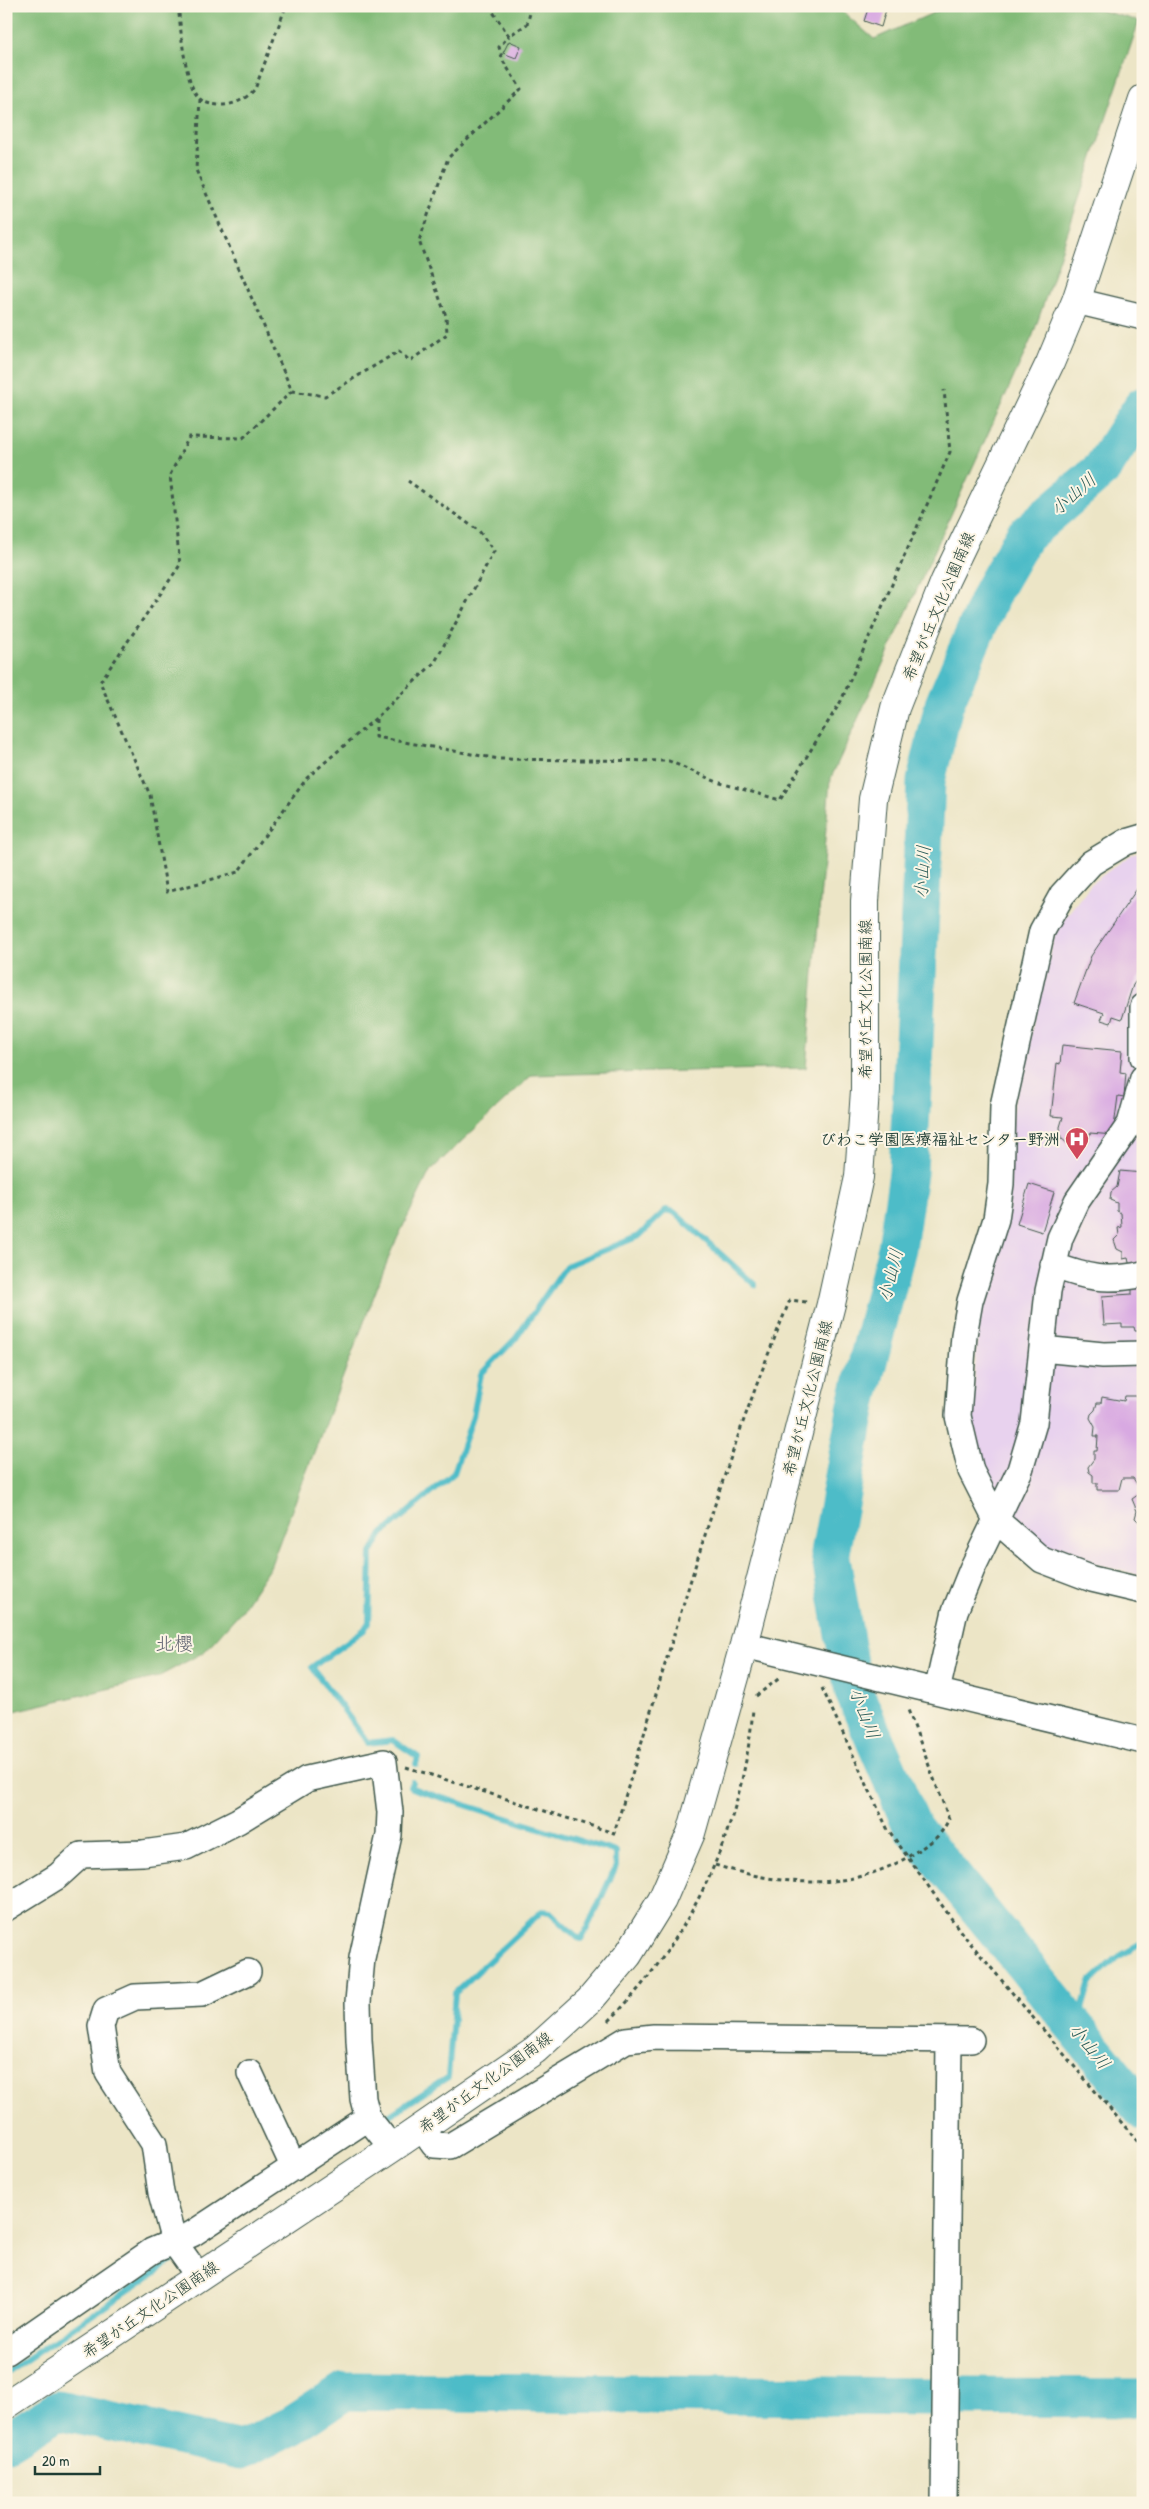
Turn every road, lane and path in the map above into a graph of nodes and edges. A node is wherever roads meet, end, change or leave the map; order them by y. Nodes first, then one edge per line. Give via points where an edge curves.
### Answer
1 (178, 6) edge
2 (286, 6) edge
3 (489, 6) edge
4 (532, 6) edge
5 (509, 36) junction
6 (200, 99) junction
7 (1143, 99) edge
8 (1076, 301) junction
9 (1143, 318) edge
10 (292, 390) junction
11 (944, 390) dead end
12 (408, 480) dead end
13 (376, 718) junction
14 (1143, 837) edge
15 (1143, 1007) edge
16 (1143, 1057) edge
17 (1143, 1078) edge
18 (1136, 1124) edge
19 (1053, 1265) junction
20 (1143, 1274) edge
21 (831, 1304) junction
22 (1042, 1348) junction
23 (1143, 1354) edge
24 (996, 1520) junction
25 (1143, 1591) edge
26 (744, 1645) junction
27 (825, 1674) junction
28 (788, 1676) dead end
29 (782, 1677) dead end
30 (909, 1684) junction
31 (937, 1691) junction
32 (1143, 1740) edge
33 (384, 1762) junction
34 (907, 1858) junction
35 (715, 1865) dead end
36 (6, 1908) edge
37 (248, 1972) dead end
38 (250, 2073) dead end
39 (368, 2118) junction
40 (422, 2128) junction
41 (392, 2148) junction
42 (1143, 2148) edge
43 (294, 2168) junction
44 (174, 2242) junction
45 (198, 2276) junction
46 (6, 2352) edge
47 (9, 2398) edge
48 (944, 2503) edge

1 - 6 path via 184,58
2 - 6 path via 255,88 249,96 224,105 212,105
3 - 5 path
4 - 5 path via 527,24
5 - 10 path via 499,47 503,61 521,89 448,158 419,241 446,316 447,334 410,361 399,351 325,396
6 - 10 path via 196,170
7 - 8 main road, 希望が丘文化公園南線
8 - 9 street
8 - 21 main road, 希望が丘文化公園南線 via 1050,363 945,581 892,717 873,799 865,902 864,1090 859,1178
10 - 13 path via 243,438 188,437 170,475 180,565 100,682 150,795 167,892 238,872 307,778
11 - 13 path via 950,452 841,701 780,800 717,782 669,761 499,759 376,737
12 - 13 path via 479,531 494,551 435,662
14 - 24 street via 1126,842 1091,863 1062,895 1042,931 1003,1106 998,1210 970,1301 958,1416 971,1471
15 - 16 street
17 - 18 street
18 - 19 street via 1077,1201 1060,1238
19 - 20 street via 1078,1275 1106,1280
19 - 22 street
21 - 26 main road, 希望が丘文化公園南線
21 - 33 path via 790,1300 729,1462 614,1833
22 - 23 street via 1103,1355
22 - 24 street via 1034,1423 1020,1470
24 - 25 street via 1042,1560 1092,1579
24 - 31 street via 955,1611
26 - 27 street
26 - 40 main road, 希望が丘文化公園南線 via 691,1833 662,1900 628,1955 590,2000 535,2050
27 - 30 street via 873,1676
27 - 34 path via 830,1702 886,1828
28 - 29 path
30 - 31 street
30 - 34 path via 907,1706 949,1819 941,1835
31 - 32 street
33 - 36 street via 307,1779 238,1821 186,1847 143,1853 81,1855 58,1876
33 - 39 street via 390,1812 389,1835 362,1958 358,2002 363,2099
34 - 35 path via 868,1876 830,1882 784,1881 747,1875
34 - 42 path via 961,1932
37 - 44 street via 202,1994 135,1997 106,2010 101,2026 108,2073 154,2144 161,2193
38 - 43 street
39 - 41 street
39 - 43 street
40 - 41 main road, 希望が丘文化公園南線
40 - 48 street via 434,2145 450,2146 626,2040 654,2036 960,2040
41 - 45 main road, 希望が丘文化公園南線
43 - 44 street via 192,2234
44 - 45 street
44 - 46 street via 152,2251
45 - 47 main road, 希望が丘文化公園南線

